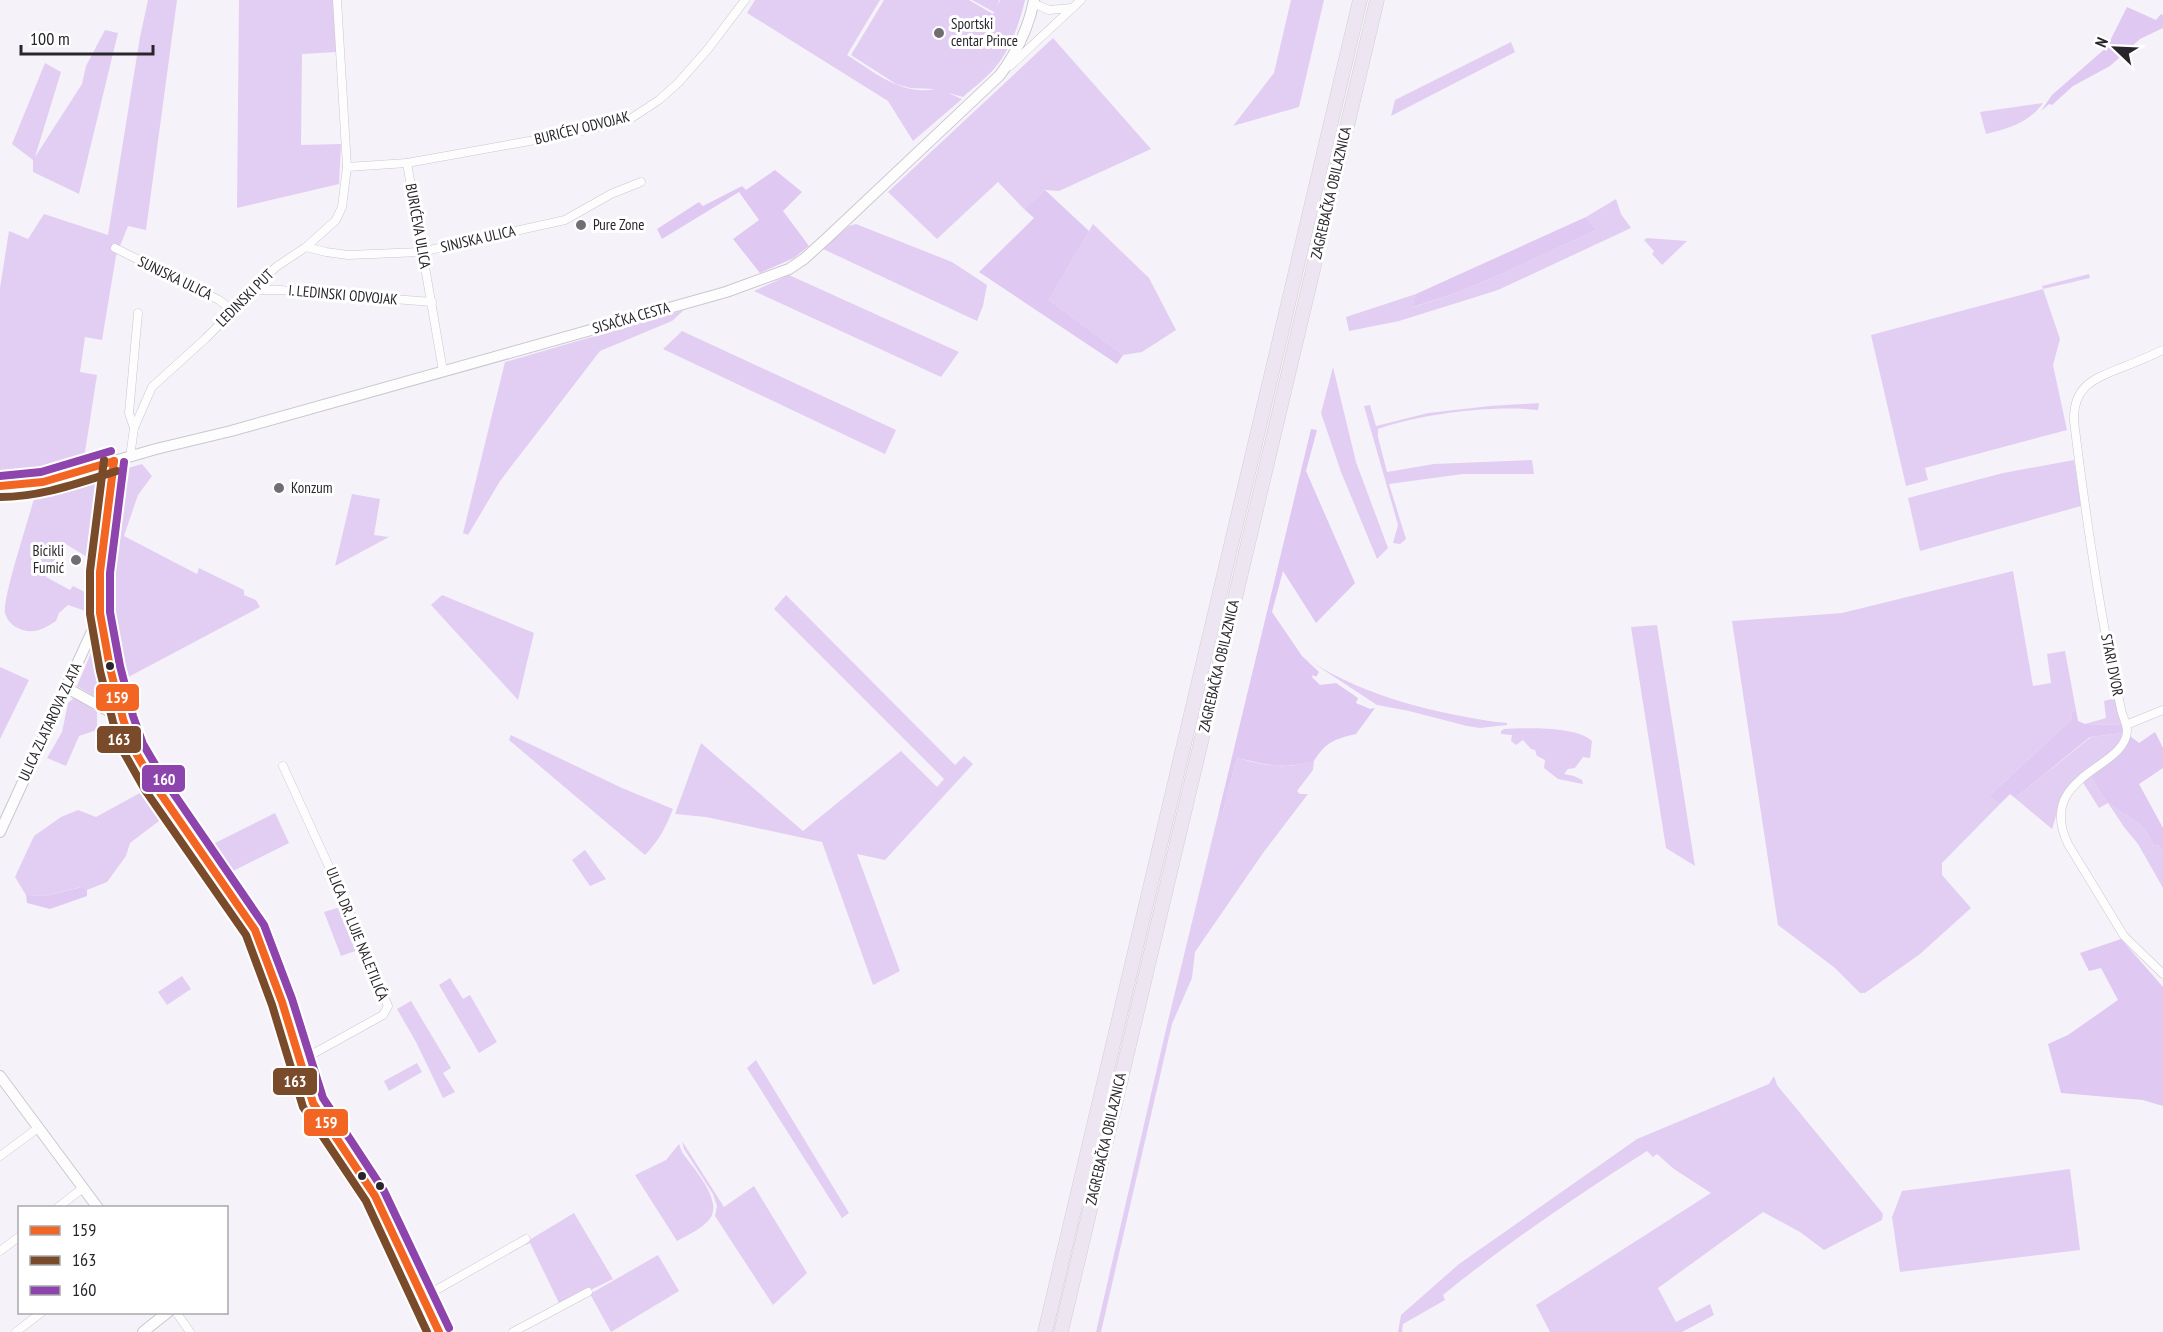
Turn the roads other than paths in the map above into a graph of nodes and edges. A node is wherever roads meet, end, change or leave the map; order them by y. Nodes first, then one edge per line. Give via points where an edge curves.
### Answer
1 (337, 0) edge
2 (745, 0) edge
3 (1081, 0) edge
4 (1360, 0) edge
5 (1377, 0) edge
6 (1034, 2) edge
7 (1074, 7) junction
8 (1000, 75) junction
9 (407, 163) junction
10 (347, 167) junction
11 (640, 182) dead end
12 (306, 247) junction
13 (115, 249) dead end
14 (421, 252) junction
15 (254, 290) junction
16 (432, 302) junction
17 (232, 310) junction
18 (138, 313) dead end
19 (2163, 350) edge
20 (443, 371) junction
21 (134, 428) junction
22 (130, 457) junction
23 (114, 461) junction
24 (0, 486) edge
25 (100, 613) junction
26 (67, 688) junction
27 (2163, 710) edge
28 (123, 718) junction
29 (2126, 725) junction
30 (283, 766) dead end
31 (0, 832) edge
32 (2163, 974) edge
33 (300, 1061) junction
34 (0, 1076) edge
35 (38, 1128) junction
36 (0, 1156) edge
37 (83, 1188) junction
38 (60, 1206) edge
39 (96, 1206) edge
40 (18, 1238) edge
41 (526, 1239) dead end
42 (0, 1251) edge
43 (588, 1292) dead end
44 (422, 1298) junction
45 (39, 1314) edge
46 (166, 1314) edge
47 (177, 1314) edge
48 (16, 1332) edge
49 (143, 1332) edge
50 (190, 1332) edge
51 (439, 1332) edge
52 (513, 1332) edge
53 (1045, 1332) edge
54 (1061, 1332) edge

1 - 10 street
2 - 9 street, BURIĆEV ODVOJAK via 678,83 630,119
3 - 7 street
4 - 53 highway, ZAGREBAČKA OBILAZNICA
5 - 54 highway, ZAGREBAČKA OBILAZNICA
6 - 7 street via 1049,10
6 - 8 street, SISAČKA CESTA via 1025,30
7 - 8 street
8 - 20 street, SISAČKA CESTA via 789,269 726,292
9 - 10 street, BURIĆEVA ULICA
9 - 14 street, BURIĆEVA ULICA
10 - 12 street, LEDINSKI PUT via 342,207 336,220
11 - 14 street, SINJSKA ULICA via 565,220
12 - 14 street, SINJSKA ULICA via 348,255
12 - 15 street, LEDINSKI PUT via 276,267
13 - 17 street, SUNJSKA ULICA
14 - 16 street, BURIĆEVA ULICA
15 - 16 street, I. LEDINSKI ODVOJAK
15 - 17 street, LEDINSKI PUT
16 - 20 street, BURIĆEVA ULICA
17 - 21 street, LEDINSKI PUT via 152,387
18 - 21 street, LEDINSKI PUT via 129,413
19 - 29 street, STARI DVOR via 2093,380 2080,393 2074,413 2091,550
20 - 22 street, SISAČKA CESTA
21 - 22 street, LEDINSKI PUT
22 - 23 street, SISAČKA CESTA
23 - 24 street via 27,486
23 - 25 street via 100,572
25 - 26 street, ULICA ZLATAROVA ZLATA
25 - 28 street
26 - 28 street
26 - 31 street, ULICA ZLATAROVA ZLATA
27 - 29 street
28 - 33 street via 144,768 255,930
29 - 32 street via 2121,745 2080,779 2067,796 2061,808 2061,825 2068,844 2119,929
30 - 33 street, ULICA DR. LUJE NALETILIĆA via 347,906 387,1006 383,1015
33 - 44 street via 313,1103 375,1196
34 - 35 street
35 - 36 street
35 - 37 street
37 - 38 street
37 - 39 street
40 - 42 street
41 - 44 street
43 - 52 street
44 - 51 street
45 - 48 street
46 - 49 street
47 - 50 street

